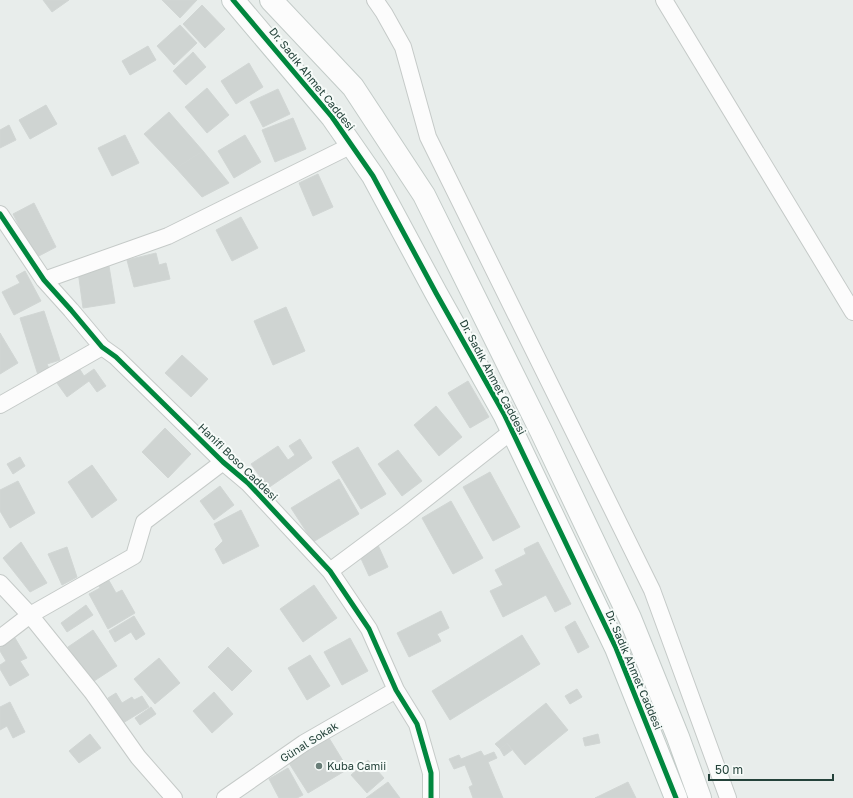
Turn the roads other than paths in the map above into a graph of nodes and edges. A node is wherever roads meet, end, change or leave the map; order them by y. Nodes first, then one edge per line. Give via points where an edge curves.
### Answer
1 (234, 0) edge
2 (271, 0) edge
3 (375, 0) edge
4 (664, 0) edge
5 (352, 145) junction
6 (0, 215) edge
7 (44, 280) junction
8 (853, 312) edge
9 (102, 347) junction
10 (0, 405) edge
11 (512, 431) junction
12 (223, 462) junction
13 (330, 571) junction
14 (0, 583) edge
15 (30, 615) junction
16 (0, 638) edge
17 (396, 690) junction
18 (174, 798) edge
19 (225, 798) edge
20 (430, 798) edge
21 (676, 798) edge
22 (700, 798) edge
23 (728, 798) edge

1 - 5 street, Dr. Sadık Ahmet Caddesi via 332,117
2 - 22 street, Dr. Sadık Ahmet Caddesi via 353,87 424,195 630,618
3 - 23 street via 403,47 428,137 652,590
4 - 8 street
5 - 7 street via 168,236
5 - 11 street, Dr. Sadık Ahmet Caddesi via 373,176
6 - 7 street, Hanifi Boso Caddesi
7 - 9 street, Hanifi Boso Caddesi
9 - 10 street
9 - 12 street, Hanifi Boso Caddesi via 116,357
11 - 13 street
11 - 21 street, Dr. Sadık Ahmet Caddesi via 616,648
12 - 13 street, Hanifi Boso Caddesi via 248,483
12 - 15 street via 144,522 134,556
13 - 17 street, Hanifi Boso Caddesi via 369,629
14 - 15 street
15 - 16 street
15 - 18 street via 102,704 138,757
17 - 19 street, Günal Sokak via 304,743
17 - 20 street, Hanifi Boso Caddesi via 417,724 432,773

